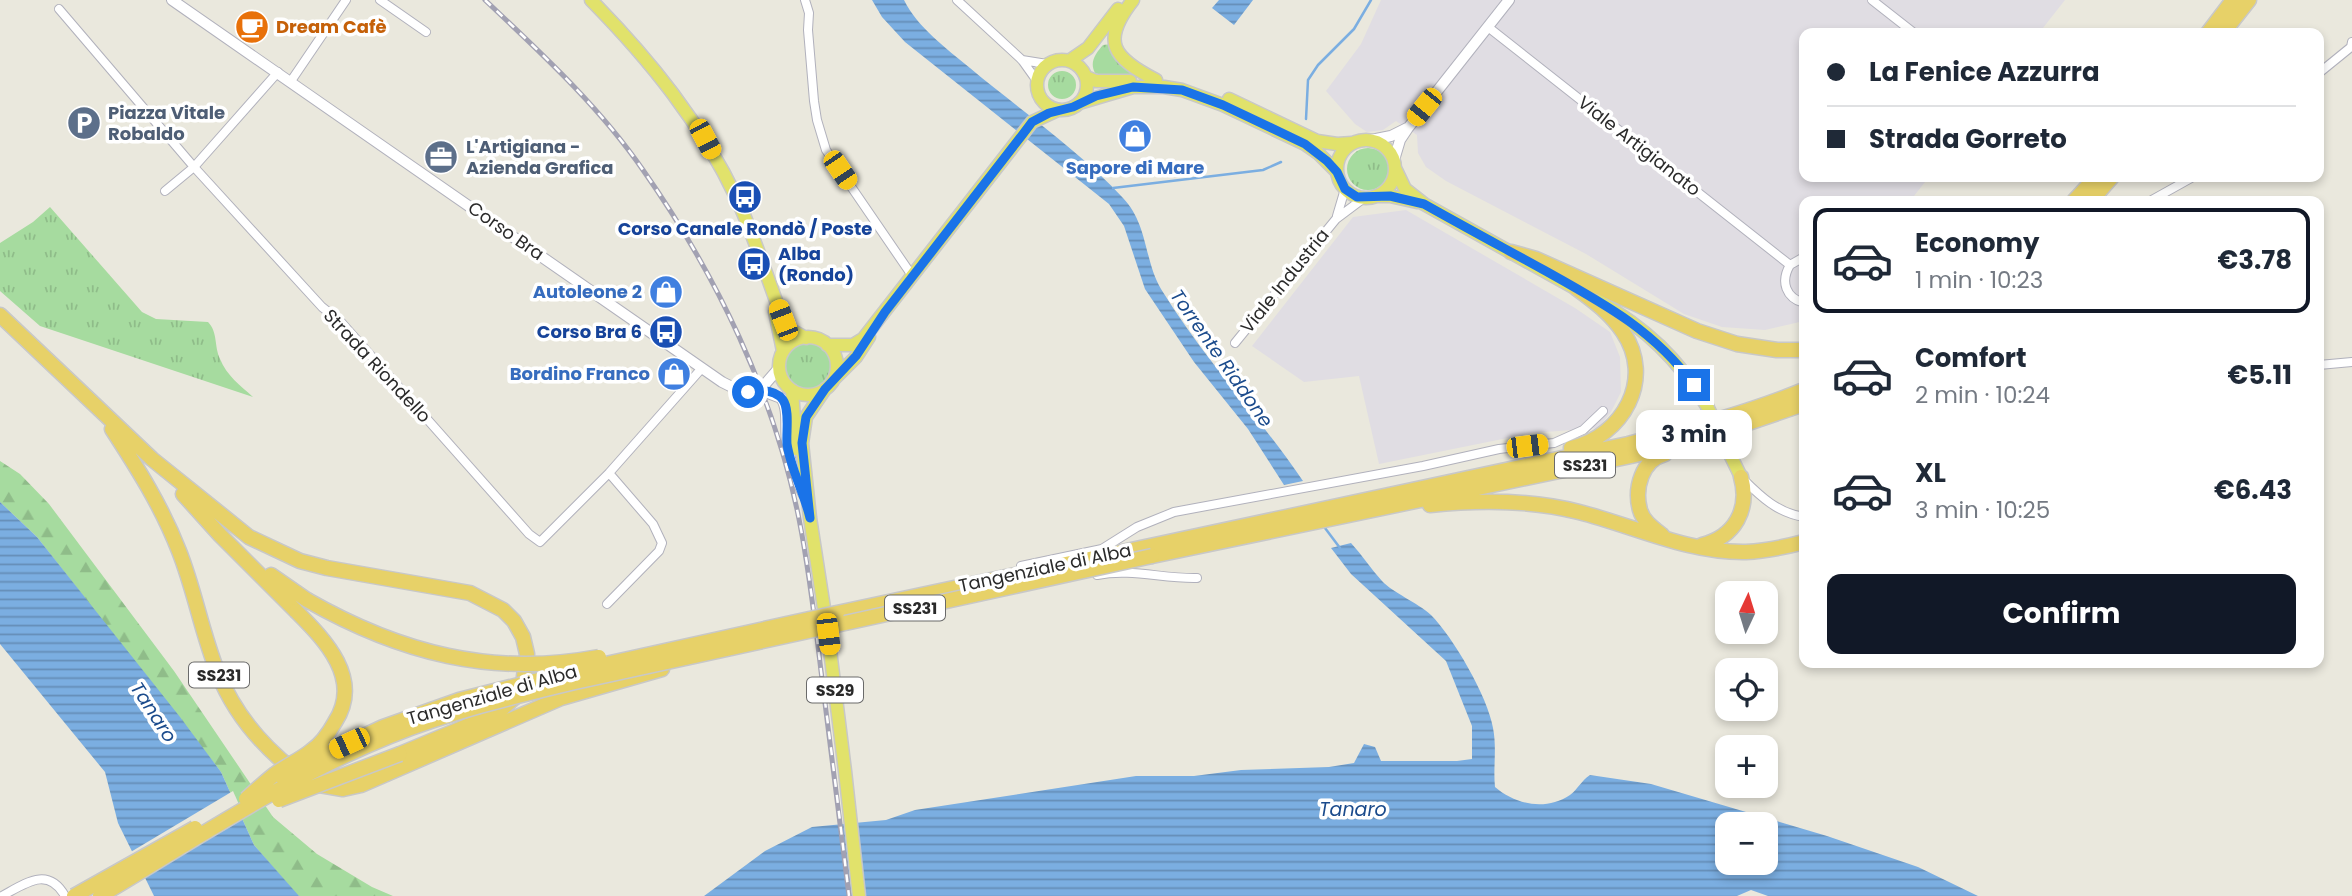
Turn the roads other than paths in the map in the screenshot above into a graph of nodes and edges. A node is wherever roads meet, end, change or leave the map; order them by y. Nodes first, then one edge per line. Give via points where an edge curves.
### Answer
1 (172, 0) edge
2 (346, 0) edge
3 (380, 0) edge
4 (591, 0) edge
5 (805, 0) edge
6 (957, 0) edge
7 (1124, 0) edge
8 (1133, 0) edge
9 (1509, 0) edge
10 (1872, 0) edge
11 (2233, 0) edge
12 (2249, 0) edge
13 (59, 9) dead end
14 (1488, 27) junction
15 (1908, 28) edge
16 (2212, 28) edge
17 (2227, 28) edge
18 (426, 32) dead end
19 (2352, 42) edge
20 (1088, 48) junction
21 (1022, 60) junction
22 (1069, 61) junction
23 (1047, 64) junction
24 (2324, 69) edge
25 (278, 72) junction
26 (1085, 75) junction
27 (1156, 80) junction
28 (291, 81) junction
29 (1037, 87) junction
30 (1079, 103) junction
31 (1058, 110) junction
32 (1034, 120) junction
33 (1408, 128) junction
34 (1371, 140) junction
35 (1352, 143) junction
36 (1395, 164) junction
37 (194, 167) junction
38 (1337, 172) junction
39 (2091, 182) edge
40 (2108, 182) edge
41 (2184, 182) edge
42 (1345, 189) junction
43 (165, 191) dead end
44 (2079, 196) edge
45 (2095, 196) edge
46 (2159, 196) edge
47 (1370, 197) junction
48 (1424, 204) junction
49 (1336, 219) junction
50 (1511, 252) junction
51 (1799, 260) edge
52 (1790, 265) junction
53 (913, 277) junction
54 (769, 281) junction
55 (1576, 288) junction
56 (1799, 301) edge
57 (885, 312) junction
58 (0, 315) edge
59 (806, 338) junction
60 (1235, 343) dead end
61 (827, 345) junction
62 (1799, 350) edge
63 (783, 351) junction
64 (2352, 362) edge
65 (2324, 365) edge
66 (702, 368) junction
67 (779, 368) junction
68 (829, 384) junction
69 (760, 390) junction
70 (792, 390) junction
71 (1799, 392) edge
72 (1799, 406) edge
73 (1603, 411) dead end
74 (102, 413) junction
75 (1704, 438) junction
76 (152, 459) junction
77 (609, 473) junction
78 (1741, 477) junction
79 (1452, 481) junction
80 (804, 495) junction
81 (1362, 511) junction
82 (1799, 516) edge
83 (810, 518) junction
84 (1668, 540) junction
85 (1799, 543) edge
86 (1700, 546) junction
87 (1150, 551) junction
88 (1197, 578) dead end
89 (607, 604) dead end
90 (302, 605) junction
91 (824, 610) junction
92 (828, 634) junction
93 (678, 654) junction
94 (246, 799) junction
95 (229, 819) junction
96 (2, 896) edge
97 (65, 896) edge
98 (74, 896) edge
99 (100, 896) edge
100 (859, 896) edge

1 - 25 street, Corso Bra
2 - 28 street
3 - 18 street
4 - 54 main road via 655,68 705,139 737,200
5 - 53 street via 815,111 826,150
6 - 21 street
7 - 20 main road
8 - 27 main road via 1114,32 1116,48 1128,64
9 - 14 street
10 - 15 street
11 - 16 highway
12 - 17 highway
13 - 37 street, Strada Riondello
14 - 33 street
14 - 52 street, Viale Artigianato
19 - 24 street
20 - 22 main road
20 - 26 main road
21 - 23 street
21 - 29 street
22 - 23 main road
22 - 26 main road
23 - 29 main road
25 - 28 street, Corso Bra
25 - 37 street
26 - 27 main road via 1096,81
26 - 30 main road via 1086,91
27 - 35 main road via 1221,95 1317,141
28 - 66 street, Corso Bra
29 - 31 main road via 1046,105
29 - 32 main road
30 - 31 main road
30 - 38 main road via 1133,87 1182,90 1305,144
31 - 32 main road
32 - 53 main road
33 - 34 street
33 - 36 street via 1396,150
34 - 35 main road
34 - 36 main road via 1385,147
35 - 38 main road via 1340,155
36 - 47 main road via 1390,185
36 - 48 main road via 1405,189
37 - 43 street
37 - 77 street, Strada Riondello via 341,322 529,534 540,542
38 - 42 main road
39 - 44 highway
40 - 45 highway
41 - 46 street
42 - 47 main road via 1357,197
42 - 49 street, Viale Industria
47 - 48 main road via 1390,196
47 - 49 street, Viale Industria
48 - 50 main road
49 - 60 street, Viale Industria
50 - 55 main road
50 - 62 highway via 1707,334 1737,344
51 - 52 street
52 - 56 street via 1786,288
53 - 57 main road
54 - 59 main road via 783,320
54 - 63 main road
55 - 78 main road, bridge via 1622,314 1679,365 1707,406
55 - 79 highway via 1612,318 1631,347 1636,382 1626,410 1600,436 1580,446
57 - 61 main road via 853,345
57 - 68 main road via 856,356
58 - 74 highway, SS231
59 - 61 main road
59 - 63 main road
61 - 68 main road via 836,362
63 - 67 main road
64 - 65 street
66 - 69 street, Corso Bra via 740,391
66 - 77 street, Strada Riondello
67 - 69 street
67 - 70 main road, SS29
68 - 70 main road via 812,395
68 - 83 main road, SS29 via 803,428
69 - 80 street, Corso Bra via 777,394 785,402 790,458
70 - 80 main road, SS29
71 - 79 highway, Tangenziale di Alba / SS231 via 1701,426
72 - 75 highway, Tangenziale di Alba / SS231
73 - 91 street via 1583,430 1554,443 1499,449 1156,518 1102,549
74 - 76 highway, SS231
74 - 93 highway, SS231 via 164,514 181,553 218,673 245,721 275,755 309,782 343,789 361,785 561,698 661,670
75 - 81 highway, Tangenziale di Alba / SS231
75 - 84 highway via 1657,456 1642,473 1640,510 1651,528
76 - 90 highway, SS231 via 220,535
76 - 95 highway, bridge via 231,524 300,561 470,593 489,601 514,621 527,654 523,684 496,714
77 - 89 street via 653,524 662,543
78 - 82 street via 1773,506
78 - 86 highway via 1743,505 1735,525 1720,539
79 - 87 highway, Tangenziale di Alba / SS231
80 - 83 main road, SS29
81 - 84 highway via 1475,502 1534,504 1578,512
81 - 87 highway, Tangenziale di Alba / SS231
83 - 91 main road, SS29
84 - 86 highway
85 - 86 highway via 1745,552
87 - 93 highway, Tangenziale di Alba / SS231, bridge
88 - 92 street via 1120,571
90 - 93 highway, SS231, bridge via 386,639 458,658 545,663 656,646
90 - 94 highway, bridge via 337,661 345,688 340,716 312,751 273,775
91 - 92 main road, SS29
92 - 100 main road, SS29
93 - 94 highway, Tangenziale di Alba, bridge via 561,674 422,712 332,751
93 - 95 highway, Tangenziale di Alba, bridge via 426,722 335,761
94 - 98 highway, Tangenziale di Alba, bridge
95 - 99 highway, Tangenziale di Alba, bridge
96 - 97 street via 37,879 59,884

